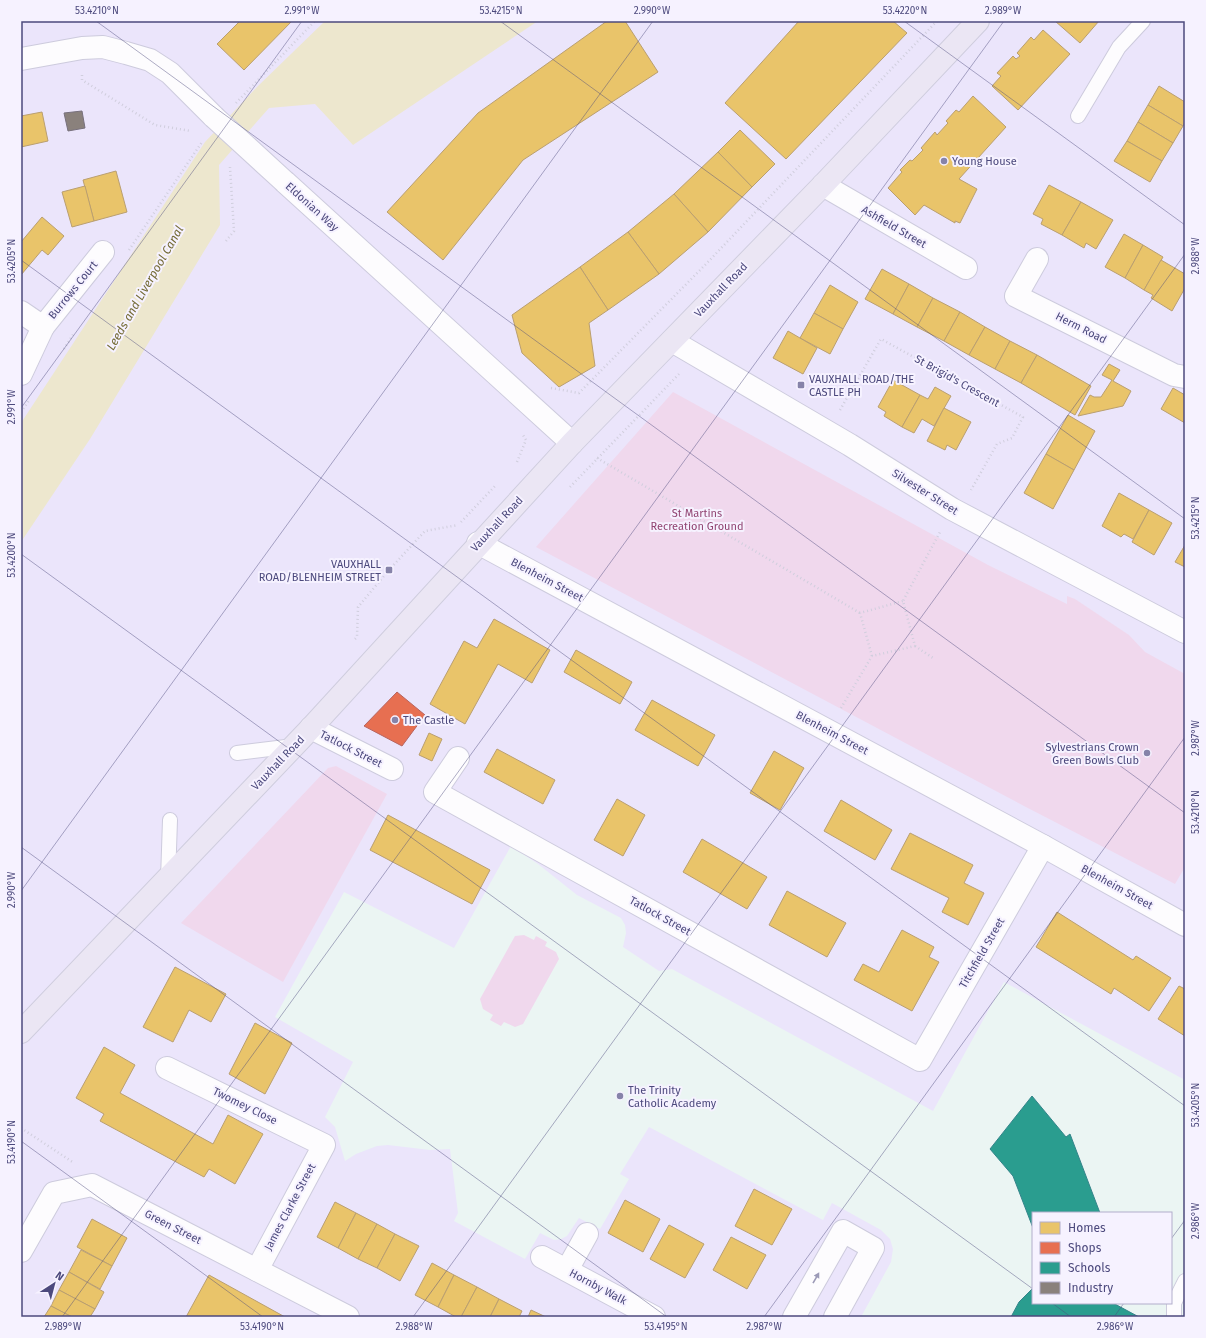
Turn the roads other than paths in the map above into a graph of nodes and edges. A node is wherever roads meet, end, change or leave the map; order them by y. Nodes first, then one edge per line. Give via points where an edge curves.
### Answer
1 (978, 21) edge
2 (1143, 21) edge
3 (21, 59) edge
4 (1078, 116) dead end
5 (822, 185) junction
6 (103, 252) dead end
7 (1037, 259) dead end
8 (966, 268) dead end
9 (21, 312) edge
10 (43, 327) junction
11 (672, 341) junction
12 (21, 374) edge
13 (1185, 377) edge
14 (572, 443) junction
15 (478, 543) junction
16 (1185, 632) edge
17 (311, 728) junction
18 (294, 746) junction
19 (237, 753) dead end
20 (458, 758) dead end
21 (392, 769) dead end
22 (170, 820) dead end
23 (1043, 846) junction
24 (168, 879) junction
25 (1185, 925) edge
26 (21, 1032) edge
27 (920, 1060) joint
28 (167, 1068) dead end
29 (324, 1145) joint
30 (587, 1234) dead end
31 (21, 1251) edge
32 (542, 1257) dead end
33 (257, 1270) junction
34 (567, 1270) junction
35 (1185, 1281) edge
36 (798, 1315) edge
37 (348, 1317) edge
38 (654, 1317) edge
39 (835, 1317) edge
40 (1174, 1317) edge

1 - 5 main road, Vauxhall Road
2 - 4 lane via 1119,47
3 - 14 street, Eldonian Way, bridge via 82,48 103,47 150,60 170,73 214,117
5 - 8 street, Ashfield Street
5 - 11 main road, Vauxhall Road
6 - 10 street, Burrows Court
7 - 13 street, Herm Road via 1016,296 1174,375
9 - 10 street, Burrows Court
10 - 12 street, Burrows Court
11 - 14 main road, Vauxhall Road
11 - 16 street, Silvester Street via 955,511
14 - 15 main road, Vauxhall Road
15 - 17 main road, Vauxhall Road
15 - 23 street, Blenheim Street
17 - 18 main road, Vauxhall Road
17 - 21 street, Tatlock Street
18 - 19 lane
18 - 24 main road, Vauxhall Road
20 - 27 street, Tatlock Street via 435,792
22 - 24 lane
23 - 25 street, Blenheim Street
23 - 27 street, Titchfield Street
24 - 26 main road, Vauxhall Road
28 - 29 street, Twomey Close
29 - 33 street, James Clarke Street
30 - 34 street
31 - 33 street, Green Street via 54,1193 92,1185
32 - 34 street, Hornby Walk
33 - 37 street, Green Street
34 - 38 street, Hornby Walk
35 - 40 lane via 1174,1303
36 -> 39 street via 843,1231 873,1248

